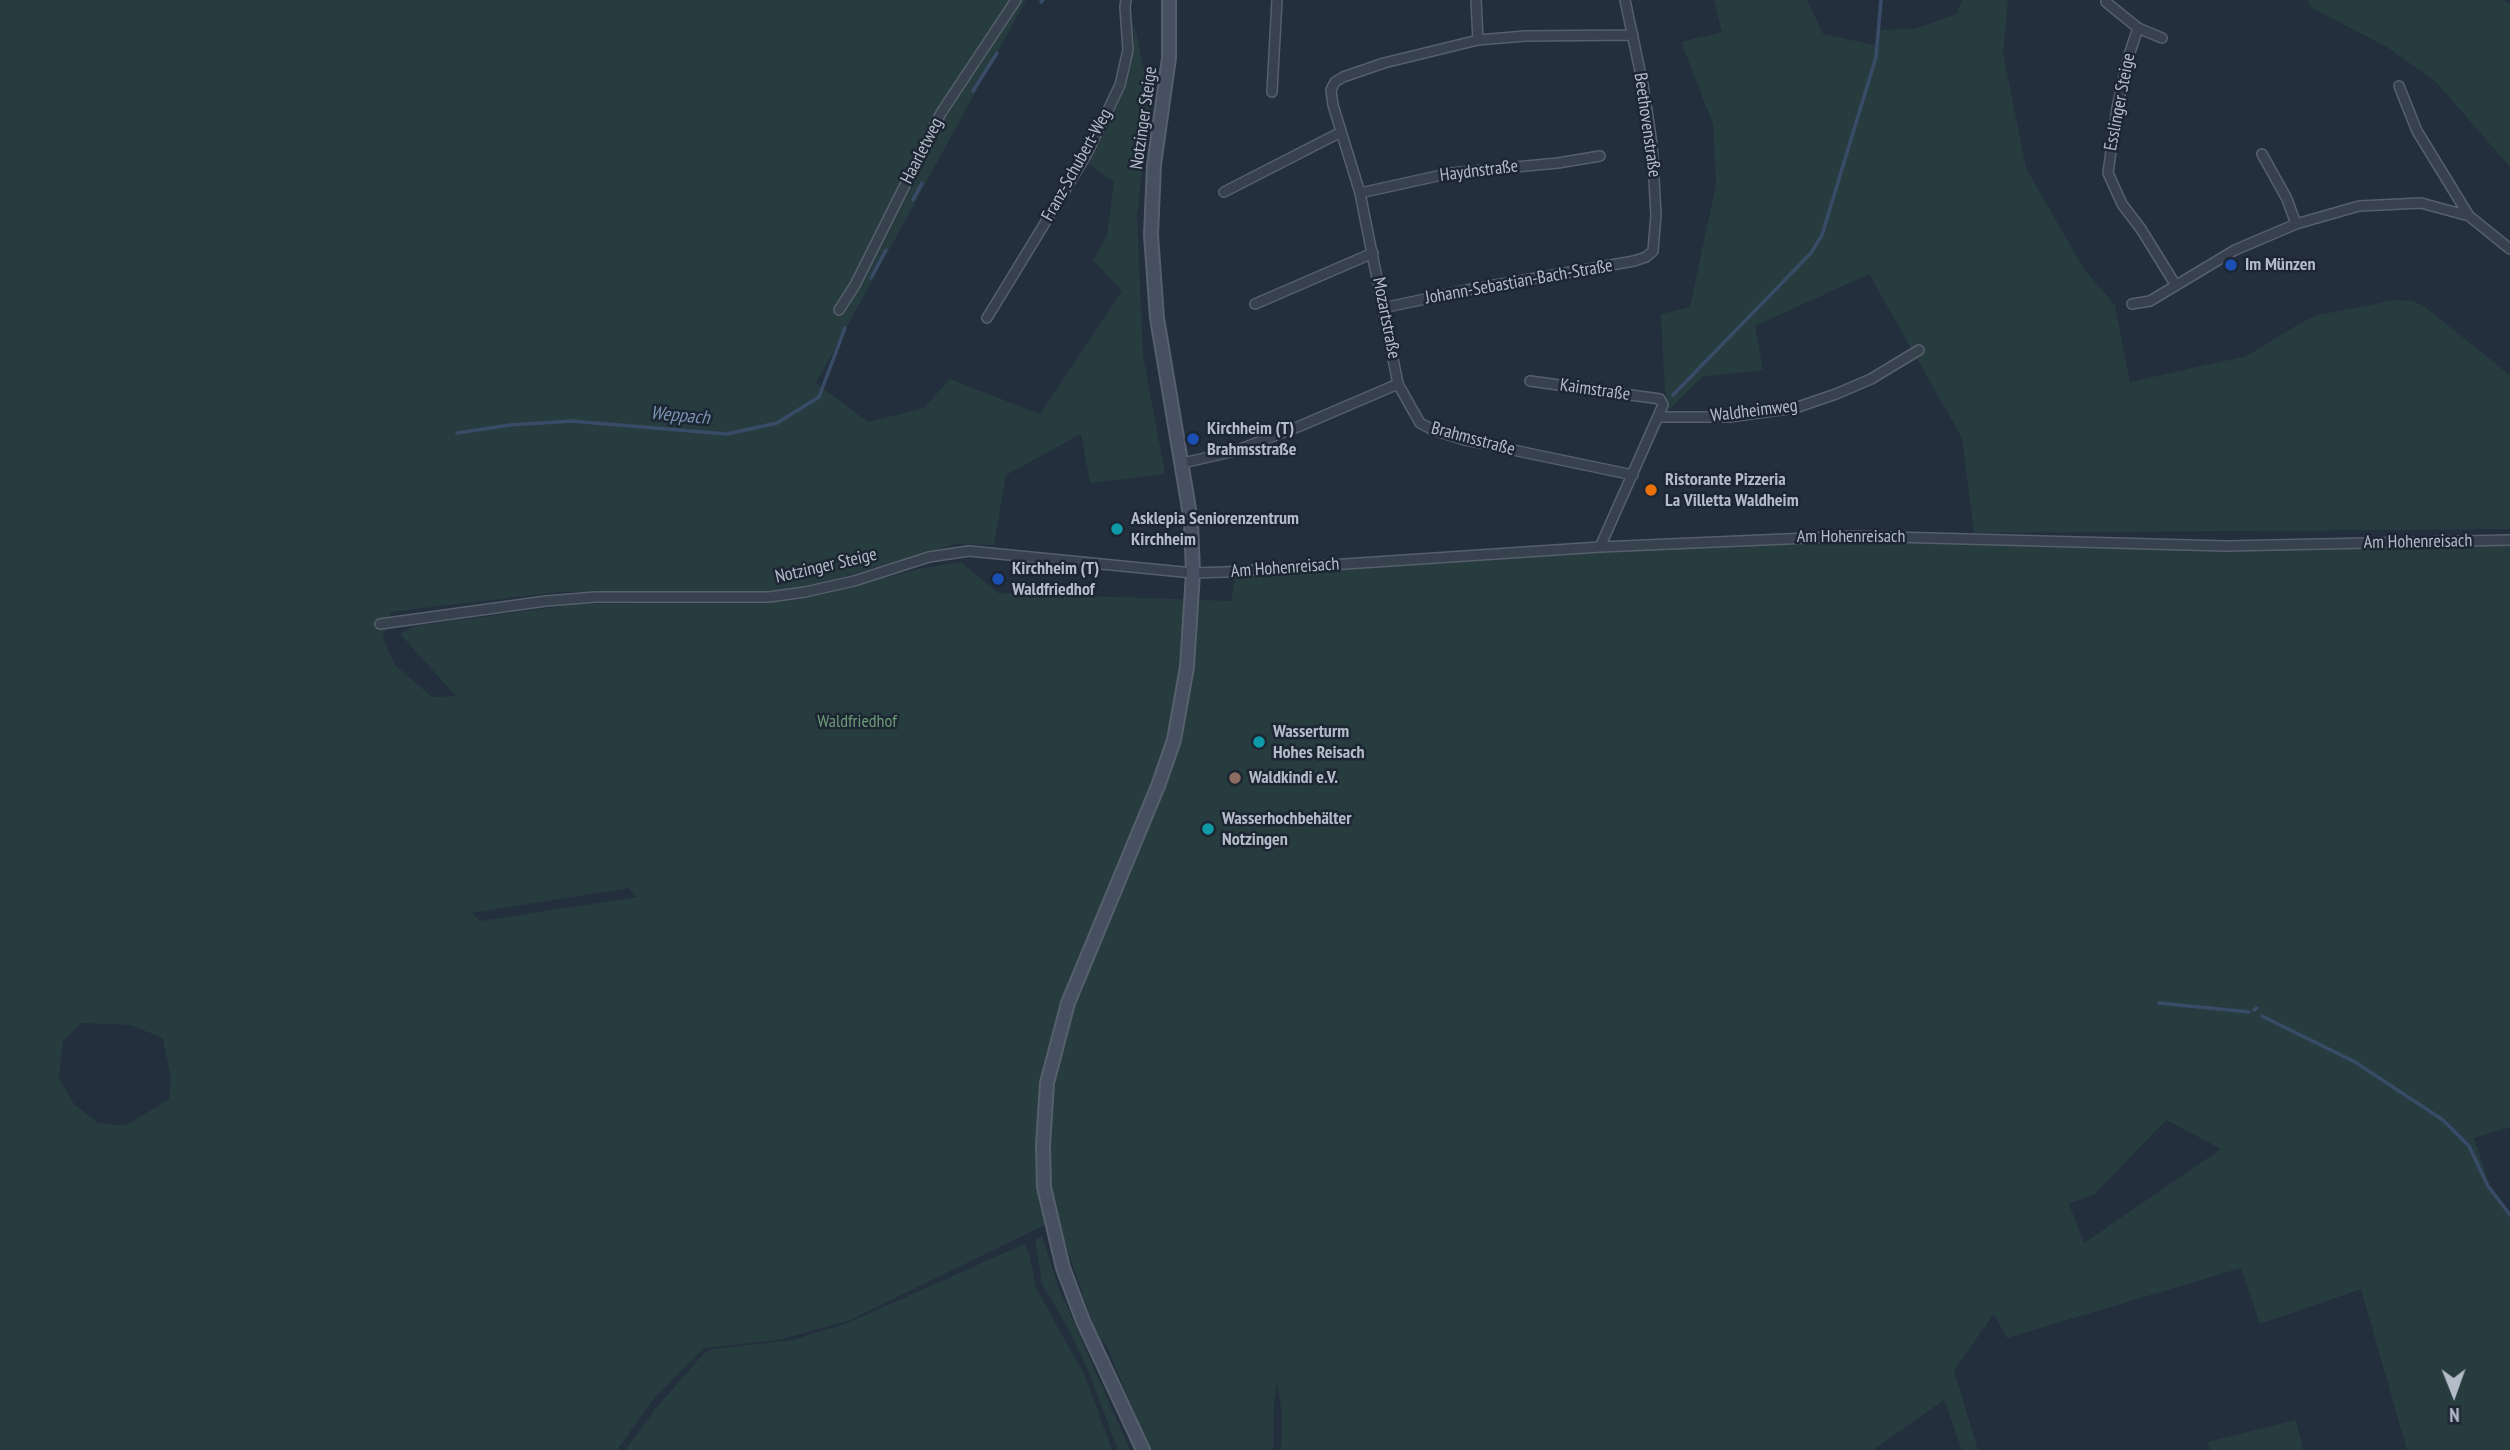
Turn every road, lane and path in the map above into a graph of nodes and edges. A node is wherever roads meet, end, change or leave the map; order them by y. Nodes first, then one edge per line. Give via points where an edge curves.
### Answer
1 (1016, 0) edge
2 (1126, 0) edge
3 (1169, 0) edge
4 (1277, 0) edge
5 (1476, 0) edge
6 (1625, 0) edge
7 (2106, 2) dead end
8 (2138, 28) junction
9 (1633, 35) junction
10 (2162, 38) dead end
11 (1478, 40) junction
12 (2399, 86) dead end
13 (1272, 92) dead end
14 (1340, 132) junction
15 (2262, 154) dead end
16 (1600, 156) dead end
17 (1224, 192) dead end
18 (1360, 193) junction
19 (2469, 216) junction
20 (2296, 224) junction
21 (2510, 249) edge
22 (1653, 251) joint
23 (1373, 253) junction
24 (2175, 284) junction
25 (1255, 304) dead end
26 (2132, 304) dead end
27 (1383, 308) junction
28 (839, 310) dead end
29 (987, 318) dead end
30 (1919, 350) dead end
31 (1530, 381) dead end
32 (1398, 384) junction
33 (1659, 417) junction
34 (1183, 463) junction
35 (1633, 475) junction
36 (2510, 540) edge
37 (1600, 547) junction
38 (1193, 573) junction
39 (380, 624) dead end
40 (1143, 1450) edge

1 - 28 street, Haarletweg via 941,113
2 - 29 street, Franz-Schubert-Weg via 1128,51 1120,85 1087,154
3 - 34 main road, Notzinger Steige via 1169,58 1154,165 1151,235 1157,318
4 - 13 street
5 - 11 street
6 - 9 street, Beethovenstraße
7 - 8 street, Esslinger Steige
8 - 10 street, Esslinger Steige
8 - 24 street, Esslinger Steige via 2117,108 2108,173 2122,204
9 - 11 street
9 - 22 street, Beethovenstraße via 1653,155
11 - 14 street, Mozartstraße via 1374,66 1335,82 1331,90
12 - 19 street via 2417,131
14 - 17 street
14 - 18 street, Mozartstraße
15 - 20 street
16 - 18 street, Haydnstraße via 1451,173
18 - 23 street, Mozartstraße
19 - 20 street via 2421,203 2359,206
19 - 21 street
20 - 24 street via 2235,250
22 - 27 street, Johann-Sebastian-Bach-Straße via 1634,261
23 - 25 street, Mozartstraße
23 - 27 street, Mozartstraße
24 - 26 street via 2150,301
27 - 32 street, Mozartstraße
30 - 33 street, Waldheimweg via 1871,379 1795,408 1729,417
31 - 33 street, Kaimstraße via 1660,399
32 - 34 street via 1235,451
32 - 35 street, Brahmsstraße via 1420,423 1433,430
33 - 35 street
34 - 38 main road, Notzinger Steige
35 - 37 street
36 - 37 street, Am Hohenreisach via 2226,546 1855,536
37 - 38 street, Am Hohenreisach
38 - 39 street, Notzinger Steige via 969,551 769,597 596,597
38 - 40 main road, Notzinger Steige via 1187,667 1176,730 1158,786 1068,1003 1051,1063 1044,1112 1044,1187 1063,1268

